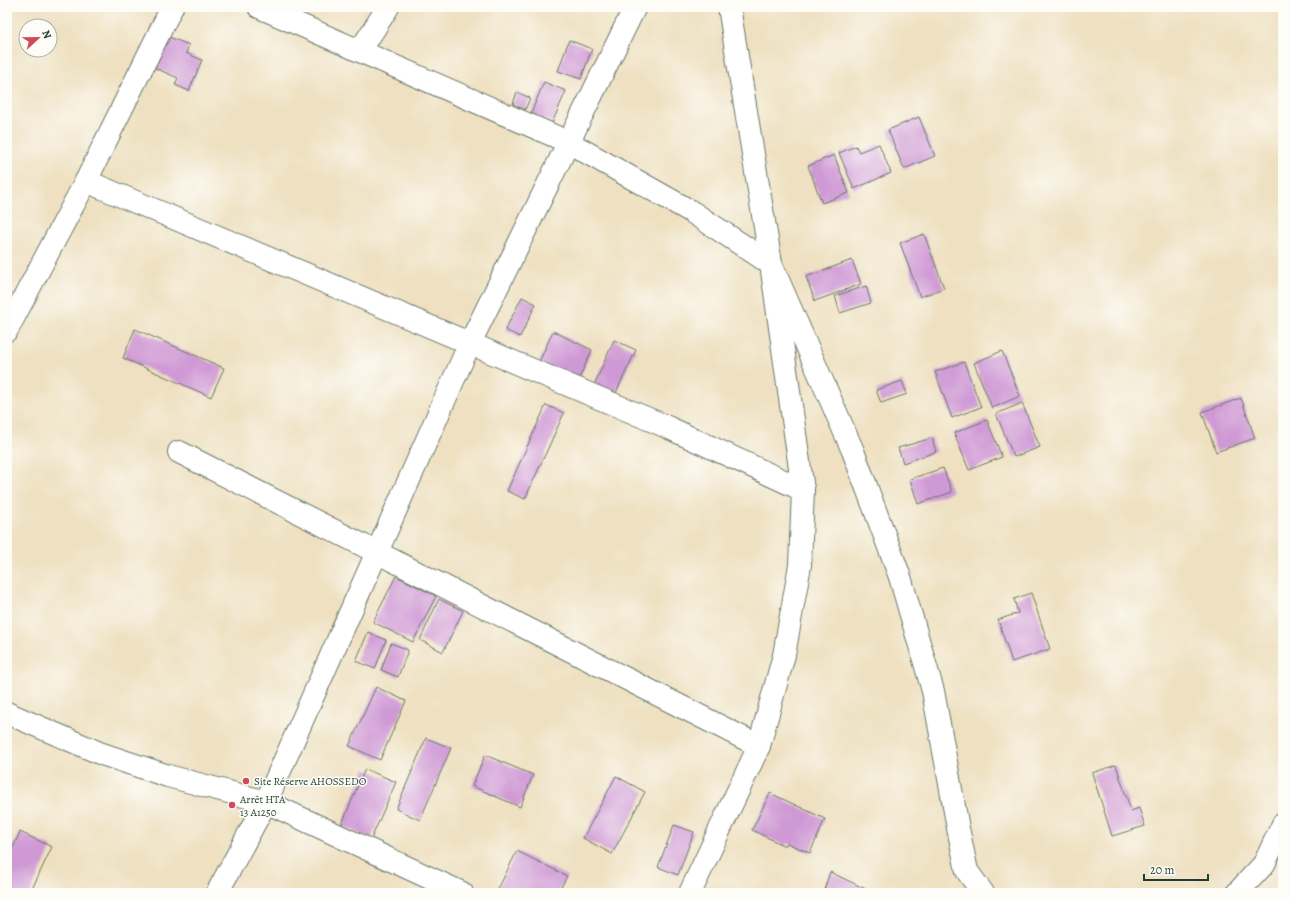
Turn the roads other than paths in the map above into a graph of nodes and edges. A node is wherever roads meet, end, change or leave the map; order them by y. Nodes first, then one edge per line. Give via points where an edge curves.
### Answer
1 (172, 7) edge
2 (259, 7) edge
3 (388, 7) edge
4 (635, 7) edge
5 (729, 7) edge
6 (360, 51) junction
7 (568, 142) junction
8 (86, 181) junction
9 (771, 264) junction
10 (7, 330) edge
11 (469, 345) junction
12 (179, 452) dead end
13 (803, 490) junction
14 (377, 552) junction
15 (7, 713) edge
16 (759, 746) junction
17 (266, 802) junction
18 (1283, 824) edge
19 (217, 893) edge
20 (462, 893) edge
21 (690, 893) edge
22 (983, 893) edge
23 (1237, 893) edge

1 - 8 street
2 - 6 street
3 - 6 street
4 - 7 street
5 - 9 street
6 - 7 street
7 - 9 street via 692,212
7 - 11 street
8 - 10 street
8 - 11 street
9 - 13 street
9 - 22 street via 853,451 900,577 934,691 967,871
11 - 13 street via 665,426
11 - 14 street
12 - 14 street
13 - 16 street via 800,565 784,655
14 - 16 street
14 - 17 street
15 - 17 street via 102,754 168,776
16 - 21 street
17 - 19 street
17 - 20 street
18 - 23 street via 1264,864

